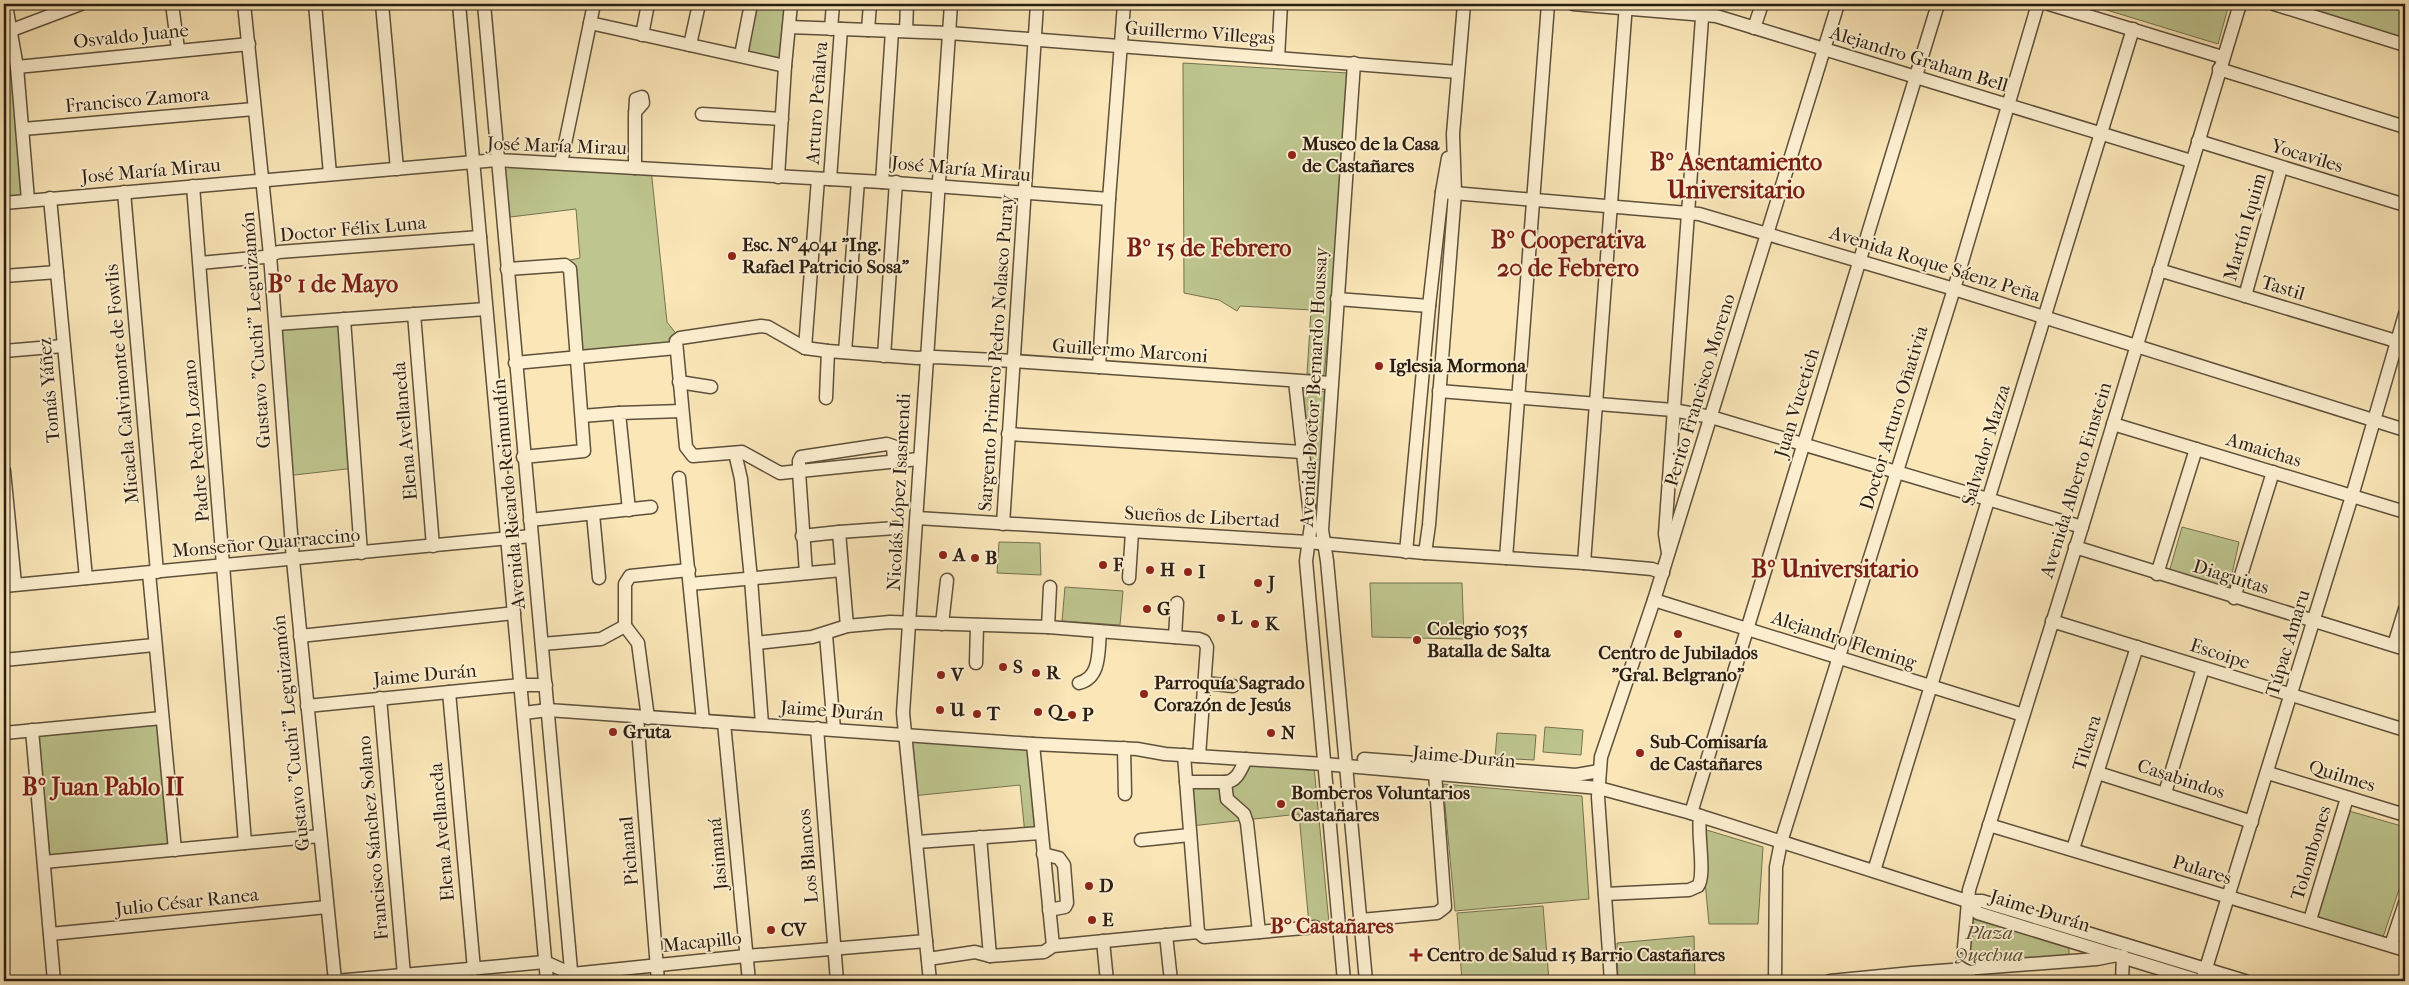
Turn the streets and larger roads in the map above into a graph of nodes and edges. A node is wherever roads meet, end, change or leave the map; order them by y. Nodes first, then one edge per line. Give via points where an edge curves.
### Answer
1 (81, 4) edge
2 (172, 4) edge
3 (244, 4) edge
4 (315, 4) edge
5 (382, 4) edge
6 (459, 4) edge
7 (484, 4) edge
8 (594, 4) edge
9 (648, 4) edge
10 (699, 4) edge
11 (751, 4) edge
12 (791, 4) edge
13 (833, 4) edge
14 (870, 4) edge
15 (908, 4) edge
16 (951, 4) edge
17 (1037, 4) edge
18 (1124, 4) edge
19 (1280, 4) edge
20 (1464, 4) edge
21 (1548, 4) edge
22 (1573, 4) edge
23 (1762, 4) edge
24 (1838, 4) edge
25 (1938, 4) edge
26 (2038, 4) edge
27 (2049, 4) edge
28 (2240, 4) edge
29 (2274, 4) edge
30 (6, 5) dead end
31 (1626, 6) edge
32 (1703, 8) edge
33 (590, 23) junction
34 (789, 27) junction
35 (1754, 28) junction
36 (836, 29) junction
37 (2133, 29) junction
38 (868, 30) junction
39 (8, 31) edge
40 (906, 31) junction
41 (892, 32) junction
42 (948, 33) junction
43 (642, 35) junction
44 (1035, 40) junction
45 (249, 44) junction
46 (690, 45) junction
47 (1120, 45) junction
48 (2405, 45) edge
49 (178, 49) junction
50 (1824, 49) junction
51 (741, 55) junction
52 (1278, 58) junction
53 (1354, 63) junction
54 (2221, 63) junction
55 (785, 66) junction
56 (17, 67) junction
57 (1458, 72) junction
58 (1916, 78) junction
59 (2007, 106) junction
60 (254, 108) junction
61 (635, 112) dead end
62 (702, 114) dead end
63 (782, 119) junction
64 (2405, 127) edge
65 (23, 129) junction
66 (2102, 134) junction
67 (2198, 142) junction
68 (497, 160) junction
69 (474, 161) junction
70 (2191, 161) junction
71 (561, 163) junction
72 (635, 168) junction
73 (2281, 168) junction
74 (397, 169) junction
75 (330, 174) junction
76 (778, 177) junction
77 (824, 179) junction
78 (263, 180) junction
79 (858, 181) junction
80 (882, 182) junction
81 (896, 182) junction
82 (938, 185) junction
83 (193, 186) junction
84 (124, 192) junction
85 (1025, 193) junction
86 (1448, 193) junction
87 (50, 198) junction
88 (1109, 199) junction
89 (28, 200) junction
90 (1533, 200) junction
91 (4, 203) edge
92 (2405, 205) edge
93 (1612, 206) junction
94 (1688, 212) junction
95 (1768, 233) junction
96 (480, 237) junction
97 (270, 255) junction
98 (1860, 261) junction
99 (200, 263) junction
100 (507, 269) junction
101 (2158, 270) junction
102 (57, 272) junction
103 (4, 276) edge
104 (1954, 288) junction
105 (2244, 296) junction
106 (1337, 299) junction
107 (1429, 306) junction
108 (486, 309) junction
109 (414, 314) junction
110 (2405, 314) edge
111 (2046, 317) junction
112 (344, 319) junction
113 (1428, 321) junction
114 (276, 324) junction
115 (2396, 341) junction
116 (678, 343) junction
117 (1444, 344) junction
118 (2136, 345) junction
119 (63, 346) junction
120 (806, 348) junction
121 (4, 351) edge
122 (828, 351) junction
123 (845, 352) junction
124 (576, 356) junction
125 (884, 356) junction
126 (927, 357) junction
127 (1014, 361) junction
128 (516, 363) junction
129 (1099, 367) junction
130 (679, 382) junction
131 (1295, 382) junction
132 (1330, 383) junction
133 (711, 387) dead end
134 (1439, 391) junction
135 (826, 398) dead end
136 (1519, 398) junction
137 (1596, 404) junction
138 (1673, 410) junction
139 (682, 411) junction
140 (619, 413) junction
141 (582, 416) junction
142 (1711, 417) junction
143 (2375, 420) junction
144 (2113, 424) junction
145 (2405, 430) edge
146 (1008, 434) junction
147 (1436, 435) junction
148 (1417, 441) junction
149 (1804, 445) junction
150 (2196, 449) junction
151 (1302, 452) junction
152 (735, 453) junction
153 (524, 457) junction
154 (919, 459) junction
155 (4, 471) edge
156 (799, 472) junction
157 (1896, 472) junction
158 (2273, 472) junction
159 (679, 478) dead end
160 (2352, 496) junction
161 (1989, 500) junction
162 (651, 507) dead end
163 (629, 510) junction
164 (2405, 512) edge
165 (593, 514) junction
166 (917, 518) junction
167 (530, 520) junction
168 (1003, 524) junction
169 (2082, 527) junction
170 (896, 528) dead end
171 (839, 532) junction
172 (1132, 532) junction
173 (531, 536) junction
174 (802, 536) junction
175 (507, 539) junction
176 (1308, 542) junction
177 (1324, 544) junction
178 (433, 546) junction
179 (2075, 547) junction
180 (1406, 552) junction
181 (360, 553) junction
182 (1425, 553) junction
183 (1668, 556) junction
184 (1506, 558) junction
185 (292, 560) junction
186 (1584, 563) junction
187 (224, 566) junction
188 (689, 570) junction
189 (842, 570) junction
190 (153, 573) junction
191 (1662, 573) junction
192 (806, 574) junction
193 (2157, 574) junction
194 (86, 578) junction
195 (599, 578) dead end
196 (1129, 578) dead end
197 (751, 579) junction
198 (947, 580) dead end
199 (690, 584) junction
200 (9, 585) edge
201 (1050, 587) dead end
202 (2234, 598) junction
203 (1654, 600) junction
204 (1178, 603) dead end
205 (2405, 609) edge
206 (514, 613) junction
207 (2052, 621) junction
208 (2314, 622) junction
209 (910, 623) junction
210 (942, 624) junction
211 (977, 625) junction
212 (625, 626) junction
213 (847, 626) junction
214 (1048, 627) junction
215 (1747, 628) junction
216 (1100, 632) junction
217 (826, 635) junction
218 (300, 636) junction
219 (1175, 637) junction
220 (756, 643) junction
221 (542, 644) junction
222 (154, 645) junction
223 (2136, 647) junction
224 (2400, 647) edge
225 (1839, 658) junction
226 (4, 660) edge
227 (976, 663) dead end
228 (2203, 668) junction
229 (1078, 683) dead end
230 (1205, 683) junction
231 (521, 684) junction
232 (546, 685) junction
233 (1233, 686) dead end
234 (1930, 687) junction
235 (448, 692) junction
236 (2291, 696) junction
237 (380, 698) junction
238 (307, 706) junction
239 (548, 710) junction
240 (524, 713) junction
241 (2023, 715) junction
242 (162, 718) junction
243 (642, 718) junction
244 (703, 721) junction
245 (724, 723) junction
246 (762, 724) junction
247 (817, 728) junction
248 (834, 729) junction
249 (32, 730) junction
250 (2405, 730) edge
251 (4, 733) edge
252 (906, 735) junction
253 (1033, 744) junction
254 (1124, 748) junction
255 (1137, 749) junction
256 (1199, 752) junction
257 (1184, 755) junction
258 (1246, 759) junction
259 (1324, 760) junction
260 (1344, 762) junction
261 (1599, 771) junction
262 (2098, 773) junction
263 (1434, 774) junction
264 (2268, 774) junction
265 (1186, 782) junction
266 (1225, 782) junction
267 (1598, 788) junction
268 (2165, 793) junction
269 (1125, 794) dead end
270 (2347, 798) junction
271 (1696, 815) junction
272 (2405, 815) edge
273 (2252, 822) junction
274 (1989, 825) junction
275 (1041, 833) junction
276 (1190, 835) junction
277 (320, 836) junction
278 (980, 837) junction
279 (1141, 840) dead end
280 (917, 842) junction
281 (1781, 842) junction
282 (245, 843) junction
283 (2073, 849) junction
284 (175, 850) junction
285 (1043, 854) junction
286 (44, 862) junction
287 (1874, 871) junction
288 (1605, 894) junction
289 (2228, 897) junction
290 (1967, 901) junction
291 (2405, 903) edge
292 (327, 907) junction
293 (1049, 910) junction
294 (1361, 920) junction
295 (2310, 920) junction
296 (1315, 927) dead end
297 (1198, 932) junction
298 (1259, 932) junction
299 (50, 934) junction
300 (1166, 935) junction
301 (926, 941) junction
302 (1103, 941) junction
303 (2391, 945) junction
304 (1052, 946) junction
305 (834, 949) junction
306 (2405, 950) edge
307 (746, 956) junction
308 (990, 956) junction
309 (2120, 956) junction
310 (928, 959) junction
311 (545, 962) junction
312 (657, 966) junction
313 (474, 969) junction
314 (404, 975) junction
315 (1962, 975) edge
316 (572, 977) edge
317 (1912, 977) edge
318 (2203, 977) edge
319 (54, 981) edge
320 (335, 981) edge
321 (547, 981) edge
322 (658, 981) edge
323 (748, 981) edge
324 (837, 981) edge
325 (930, 981) edge
326 (1106, 981) edge
327 (1171, 981) edge
328 (1344, 981) edge
329 (1366, 981) edge
330 (1611, 981) edge
331 (1775, 981) edge
332 (1830, 981) edge
333 (1972, 981) edge
334 (2122, 981) edge
335 (2245, 981) edge

1 - 39 street
2 - 49 street
3 - 45 street, Gustavo "Cuchi" Leguizamón
4 - 75 street
5 - 74 street
6 - 69 street, Avenida Ricardo Reimundín
7 - 68 street, Avenida Ricardo Reimundín
8 - 33 street
9 - 43 street
10 - 46 street
11 - 51 street
12 - 34 street
13 - 36 street, Arturo Peñalva
14 - 38 street
15 - 40 street
16 - 42 street, Nicolás López Isasmendi
17 - 44 street, Sargento Primero Pedro Nolasco Puray
18 - 47 street
19 - 52 street
20 - 57 street
21 - 90 street
22 - 31 street, Alejandro Graham Bell
23 - 35 street
24 - 50 street, Perito Francisco Moreno
25 - 58 street, Juan Vucetich
26 - 59 street, Doctor Arturo Oñativia
27 - 37 street
28 - 54 street, Avenida Alberto Einstein
29 - 48 street
30 - 39 street
31 - 32 street, Alejandro Graham Bell
31 - 93 street
32 - 35 street, Alejandro Graham Bell
32 - 94 street
33 - 43 street
33 - 71 street
34 - 36 street, Guillermo Villegas
34 - 55 street
35 - 50 street, Alejandro Graham Bell
36 - 38 street, Guillermo Villegas
36 - 77 street, Arturo Peñalva
37 - 54 street
37 - 66 street, Salvador Mazza
38 - 41 street, Guillermo Villegas
39 - 56 street
40 - 41 street, Guillermo Villegas
40 - 42 street, Guillermo Villegas
41 - 80 street
42 - 44 street, Guillermo Villegas
42 - 82 street, Nicolás López Isasmendi
43 - 46 street
44 - 47 street, Guillermo Villegas
44 - 85 street, Sargento Primero Pedro Nolasco Puray
45 - 49 street, Osvaldo Juane
45 - 60 street, Gustavo "Cuchi" Leguizamón
46 - 51 street
47 - 52 street, Guillermo Villegas
47 - 88 street
49 - 56 street, Osvaldo Juane
50 - 58 street, Alejandro Graham Bell
50 - 95 street, Perito Francisco Moreno
51 - 55 street
52 - 53 street, Guillermo Villegas
53 - 57 street, Guillermo Villegas
53 - 106 street, Avenida Doctor Bernardo Houssay
54 - 64 street
54 - 67 street, Avenida Alberto Einstein
55 - 63 street
56 - 65 street
57 - 86 street
58 - 59 street, Alejandro Graham Bell
58 - 98 street, Juan Vucetich
59 - 66 street, Alejandro Graham Bell
59 - 104 street, Doctor Arturo Oñativia
60 - 65 street, Francisco Zamora
60 - 78 street, Gustavo "Cuchi" Leguizamón
61 - 72 street
62 - 63 street
63 - 76 street
65 - 89 street
66 - 70 street, Alejandro Graham Bell
66 - 111 street, Salvador Mazza
67 - 70 street, Avenida Alberto Einstein
67 - 73 street, Yocaviles
68 - 69 street, José María Mirau
68 - 71 street, José María Mirau
68 - 100 street, Avenida Ricardo Reimundín
69 - 74 street, José María Mirau
69 - 96 street, Avenida Ricardo Reimundín
70 - 101 street, Avenida Alberto Einstein
71 - 72 street, José María Mirau
72 - 76 street, José María Mirau
73 - 92 street, Yocaviles
73 - 105 street, Martín Iquim
74 - 75 street, José María Mirau
75 - 78 street, José María Mirau
76 - 77 street, José María Mirau
77 - 79 street, José María Mirau
77 - 120 street, Arturo Peñalva
78 - 83 street, José María Mirau
78 - 97 street, Gustavo "Cuchi" Leguizamón
79 - 80 street, José María Mirau
79 - 123 street
80 - 81 street, José María Mirau
81 - 82 street, José María Mirau
81 - 125 street
82 - 85 street, José María Mirau
82 - 126 street, Nicolás López Isasmendi
83 - 84 street, José María Mirau
83 - 99 street, Padre Pedro Lozano
84 - 87 street, José María Mirau
84 - 190 street, Micaela Calvimonte de Fowlis
85 - 88 street, José María Mirau
85 - 127 street, Sargento Primero Pedro Nolasco Puray
86 - 90 street, Avenida Roque Sáenz Peña
86 - 107 street
86 - 117 street
87 - 89 street, José María Mirau
87 - 102 street, Tomás Yáñez
88 - 129 street
89 - 91 street, José María Mirau
90 - 93 street, Avenida Roque Sáenz Peña
90 - 136 street
93 - 94 street, Avenida Roque Sáenz Peña
93 - 137 street
94 - 95 street, Avenida Roque Sáenz Peña
94 - 138 street
95 - 98 street, Avenida Roque Sáenz Peña
95 - 142 street, Perito Francisco Moreno
96 - 97 street, Doctor Félix Luna
96 - 108 street, Avenida Ricardo Reimundín
97 - 99 street, Doctor Félix Luna
97 - 114 street, Gustavo "Cuchi" Leguizamón
98 - 104 street, Avenida Roque Sáenz Peña
98 - 149 street, Juan Vucetich
99 - 187 street, Padre Pedro Lozano
100 - 124 street via 565,266 570,269
100 - 128 street, Avenida Ricardo Reimundín
101 - 105 street, Tastil
101 - 118 street, Avenida Alberto Einstein
102 - 103 street
102 - 119 street, Tomás Yáñez
104 - 111 street, Avenida Roque Sáenz Peña
104 - 157 street, Doctor Arturo Oñativia
105 - 115 street, Tastil
106 - 107 street
106 - 132 street, Avenida Doctor Bernardo Houssay
107 - 113 street
108 - 109 street
108 - 175 street, Avenida Ricardo Reimundín
109 - 112 street
109 - 178 street, Elena Avellaneda
110 - 115 street, Túpac Amaru
111 - 118 street, Avenida Roque Sáenz Peña
111 - 161 street, Salvador Mazza
112 - 114 street
112 - 181 street
113 - 117 street
113 - 148 street
114 - 185 street, Gustavo "Cuchi" Leguizamón
115 - 143 street, Túpac Amaru
116 - 120 street via 761,326
116 - 124 street
116 - 130 street
117 - 134 street
118 - 143 street, Avenida Roque Sáenz Peña
118 - 144 street, Avenida Alberto Einstein
119 - 121 street
119 - 194 street, Tomás Yáñez
120 - 122 street, Guillermo Marconi
122 - 123 street, Guillermo Marconi
122 - 135 street
123 - 125 street, Guillermo Marconi
124 - 128 street
124 - 141 street
125 - 126 street, Guillermo Marconi
126 - 127 street, Guillermo Marconi
126 - 154 street, Nicolás López Isasmendi
127 - 129 street, Guillermo Marconi
127 - 146 street, Sargento Primero Pedro Nolasco Puray
128 - 153 street, Avenida Ricardo Reimundín
129 - 131 street, Guillermo Marconi
130 - 133 street
130 - 139 street
131 - 132 street, Guillermo Marconi
131 - 151 street, Avenida Doctor Bernardo Houssay
132 - 177 street, Avenida Doctor Bernardo Houssay via 1322,530
134 - 136 street
134 - 147 street
136 - 137 street
136 - 184 street
137 - 138 street
137 - 186 street
138 - 142 street
138 - 183 street via 1665,534
139 - 140 street
139 - 152 street via 688,453 698,457
140 - 141 street
140 - 163 street
141 - 153 street via 584,451
142 - 149 street
142 - 183 street, Perito Francisco Moreno
143 - 145 street, Avenida Roque Sáenz Peña
143 - 160 street, Túpac Amaru
144 - 150 street, Amaichas
144 - 169 street, Avenida Alberto Einstein
146 - 151 street
146 - 168 street, Sargento Primero Pedro Nolasco Puray
147 - 148 street
147 - 182 street
148 - 180 street
149 - 157 street
149 - 215 street, Juan Vucetich
150 - 158 street, Amaichas
150 - 193 street
151 - 176 street, Avenida Doctor Bernardo Houssay via 1311,525
152 - 156 street via 747,454 775,472
152 - 197 street via 741,478
153 - 167 street, Avenida Ricardo Reimundín
154 - 156 street
154 - 166 street, Nicolás López Isasmendi
155 - 200 street
156 - 174 street
157 - 161 street
157 - 225 street, Doctor Arturo Oñativia
158 - 160 street, Amaichas
158 - 202 street
159 - 188 street
160 - 164 street, Amaichas
160 - 208 street, Túpac Amaru
161 - 169 street
161 - 234 street, Salvador Mazza
162 - 163 street
163 - 165 street
165 - 167 street
165 - 195 street
166 - 168 street, Sueños de Libertad
166 - 209 street, Nicolás López Isasmendi
167 - 173 street, Avenida Ricardo Reimundín
168 - 172 street, Sueños de Libertad
169 - 179 street, Avenida Alberto Einstein
170 - 171 street
171 - 174 street
171 - 189 street
172 - 176 street, Sueños de Libertad
172 - 196 street
173 - 175 street, Monseñor Quarraccino
173 - 221 street, Avenida Ricardo Reimundín
174 - 192 street
175 - 178 street, Monseñor Quarraccino
175 - 206 street, Avenida Ricardo Reimundín
176 - 177 street, Sueños de Libertad
176 - 259 street, Avenida Doctor Bernardo Houssay via 1306,561
177 - 180 street, Sueños de Libertad
177 - 260 street, Avenida Doctor Bernardo Houssay
178 - 181 street, Monseñor Quarraccino
179 - 193 street, Diaguitas
179 - 207 street, Avenida Alberto Einstein
180 - 182 street, Sueños de Libertad
181 - 185 street, Monseñor Quarraccino
182 - 184 street, Sueños de Libertad
183 - 191 street, Perito Francisco Moreno
184 - 186 street, Sueños de Libertad
185 - 187 street, Monseñor Quarraccino
185 - 218 street, Gustavo "Cuchi" Leguizamón
186 - 191 street, Sueños de Libertad via 1652,569
187 - 190 street, Monseñor Quarraccino
187 - 282 street, Padre Pedro Lozano
188 - 199 street
188 - 212 street via 630,576 625,584
189 - 192 street
189 - 213 street
190 - 194 street, Monseñor Quarraccino
190 - 222 street, Micaela Calvimonte de Fowlis
191 - 203 street, Perito Francisco Moreno
192 - 197 street
193 - 202 street, Diaguitas
194 - 200 street, Monseñor Quarraccino
197 - 199 street
197 - 220 street
198 - 210 street
199 - 244 street
201 - 214 street
202 - 208 street, Diaguitas
203 - 215 street, Alejandro Fleming
203 - 261 street, Perito Francisco Moreno via 1601,756
204 - 219 street
205 - 224 street
206 - 218 street
206 - 231 street, Avenida Ricardo Reimundín
207 - 223 street, Escoipe
207 - 241 street, Avenida Alberto Einstein
208 - 224 street, Diaguitas
208 - 236 street, Túpac Amaru
209 - 210 street
209 - 213 street
209 - 252 street, Nicolás López Isasmendi via 903,713
210 - 211 street
211 - 214 street
211 - 227 street
212 - 221 street via 602,639
212 - 243 street, Pichanal via 638,643
213 - 217 street
214 - 216 street
215 - 225 street, Alejandro Fleming
215 - 271 street, Juan Vucetich
216 - 219 street
216 - 229 street via 1095,670 1091,677
217 - 220 street
217 - 248 street
218 - 238 street, Gustavo "Cuchi" Leguizamón
219 - 230 street via 1204,641 1207,646
220 - 246 street
221 - 232 street, Avenida Ricardo Reimundín
222 - 226 street
222 - 242 street, Micaela Calvimonte de Fowlis
223 - 228 street, Escoipe
223 - 262 street, Tilcara
225 - 234 street, Alejandro Fleming
225 - 281 street, Doctor Arturo Oñativia
228 - 236 street, Escoipe
228 - 268 street
230 - 233 street
230 - 256 street
231 - 232 street, Jaime Durán
231 - 235 street, Jaime Durán
231 - 240 street, Avenida Ricardo Reimundín
232 - 239 street, Avenida Ricardo Reimundín
234 - 241 street, Alejandro Fleming
234 - 287 street, Salvador Mazza
235 - 237 street, Jaime Durán
235 - 313 street, Elena Avellaneda
236 - 250 street, Escoipe
236 - 264 street, Túpac Amaru
237 - 238 street, Jaime Durán
237 - 314 street, Francisco Sánchez Solano
238 - 277 street, Gustavo "Cuchi" Leguizamón
239 - 240 street, Jaime Durán
239 - 243 street, Jaime Durán
239 - 316 street, Avenida Ricardo Reimundín
240 - 311 street, Avenida Ricardo Reimundín
241 - 274 street, Avenida Alberto Einstein
242 - 249 street
242 - 284 street, Micaela Calvimonte de Fowlis
243 - 244 street, Jaime Durán
243 - 312 street, Pichanal
244 - 245 street, Jaime Durán
245 - 246 street, Jaime Durán
245 - 307 street, Jasimaná
246 - 247 street, Jaime Durán
247 - 248 street, Jaime Durán
247 - 305 street, Los Blancos
248 - 252 street, Jaime Durán
249 - 251 street
249 - 286 street
252 - 253 street, Jaime Durán
252 - 280 street, Nicolás López Isasmendi
253 - 254 street, Jaime Durán
253 - 275 street
254 - 255 street, Jaime Durán
254 - 269 street
255 - 256 street, Jaime Durán via 1156,746
255 - 257 street, Jaime Durán
256 - 257 street, Jaime Durán
256 - 258 street, Jaime Durán
256 - 259 street, Jaime Durán
257 - 265 street
258 - 259 street, Jaime Durán
258 - 266 street via 1236,778
259 - 260 street, Jaime Durán
259 - 328 street, Avenida Doctor Bernardo Houssay
260 - 261 street, Jaime Durán via 1576,775
260 - 263 street, Jaime Durán
260 - 294 street, Avenida Doctor Bernardo Houssay
261 - 267 street, Perito Francisco Moreno
262 - 268 street, Casabindos
262 - 283 street, Tilcara
263 - 267 street, Jaime Durán
263 - 294 street via 1445,907 1437,913
264 - 270 street, Quilmes
264 - 273 street, Túpac Amaru
265 - 266 street
265 - 276 street
266 - 298 street via 1227,799 1247,820
267 - 271 street, Jaime Durán
267 - 288 street, Perito Francisco Moreno
268 - 273 street, Casabindos
270 - 272 street, Quilmes
270 - 295 street, Tolombones
271 - 281 street, Jaime Durán
271 - 288 street, Juan Vucetich via 1702,876 1698,886 1689,890
273 - 289 street, Túpac Amaru
274 - 283 street, Pulares
274 - 290 street, Avenida Alberto Einstein
275 - 278 street
275 - 285 street
276 - 279 street
276 - 297 street
277 - 282 street
277 - 292 street, Gustavo "Cuchi" Leguizamón
278 - 280 street
278 - 308 street
280 - 301 street, Nicolás López Isasmendi
281 - 287 street, Jaime Durán
281 - 331 street, Doctor Arturo Oñativia via 1776,867
282 - 284 street
283 - 289 street, Pulares
284 - 286 street
285 - 293 street
285 - 293 street via 1059,858 1064,865 1067,903 1065,907
286 - 299 street
287 - 290 street, Jaime Durán
288 - 330 street, Perito Francisco Moreno
289 - 295 street, Pulares
289 - 318 street, Túpac Amaru
290 - 309 street, Jaime Durán via 1978,913
290 - 315 street, Avenida Alberto Einstein
290 - 318 street, Jaime Durán via 1982,901
291 - 303 street
292 - 299 street, Julio César Ranea
292 - 320 street, Gustavo "Cuchi" Leguizamón
293 - 304 street
294 - 329 street, Avenida Doctor Bernardo Houssay
295 - 303 street, Pulares
296 - 298 street
297 - 298 street via 1204,937
297 - 300 street
299 - 319 street
300 - 302 street
300 - 327 street
301 - 305 street, Macapillo
301 - 310 street, Nicolás López Isasmendi
302 - 304 street
302 - 326 street
303 - 306 street, Pulares
304 - 308 street via 1044,952
305 - 307 street, Macapillo
305 - 324 street, Los Blancos
307 - 312 street, Macapillo
307 - 323 street, Jasimaná
308 - 310 street via 975,952
309 - 315 street
309 - 318 street, Jaime Durán
309 - 334 street
310 - 325 street, Nicolás López Isasmendi
311 - 313 street
311 - 316 street
311 - 321 street, Avenida Ricardo Reimundín
312 - 316 street, Macapillo
312 - 322 street, Pichanal
313 - 314 street
314 - 320 street
315 - 317 street
315 - 333 street
317 - 332 street
318 - 335 street

